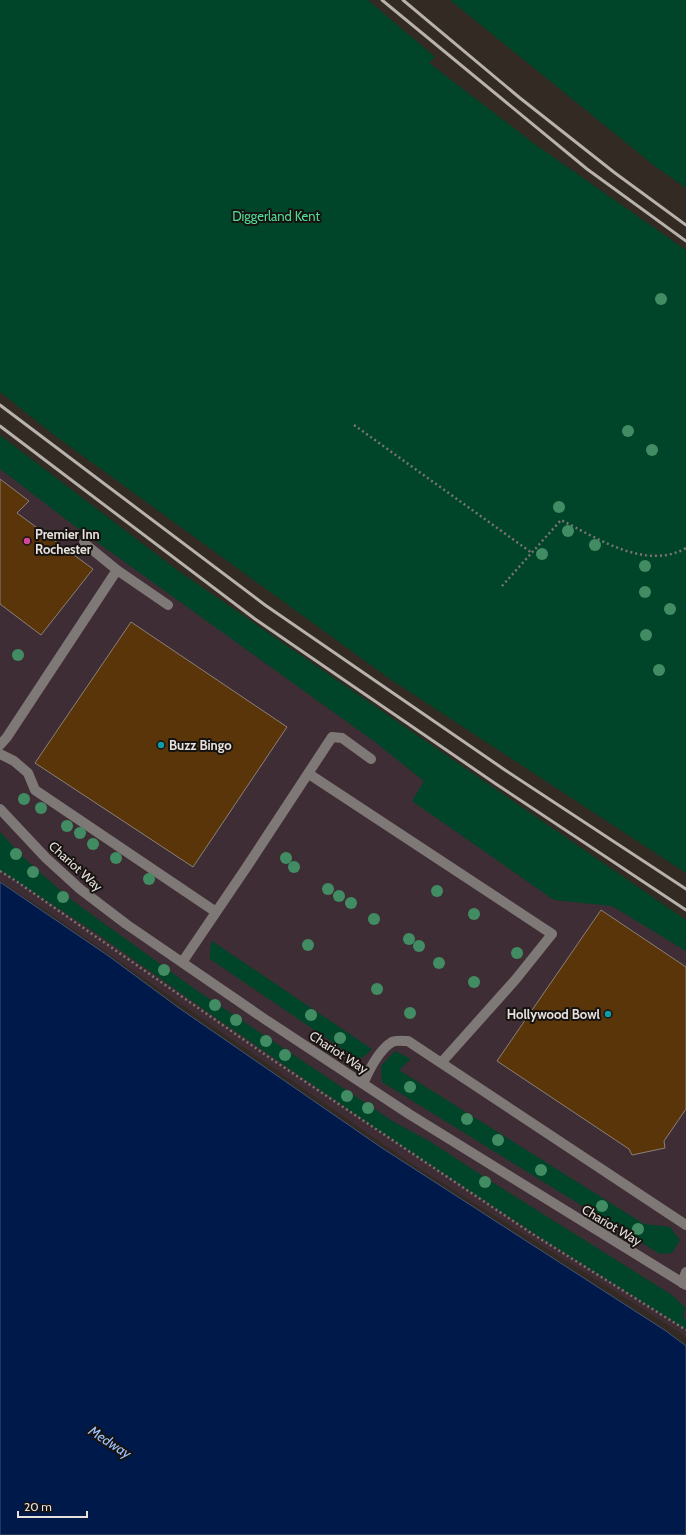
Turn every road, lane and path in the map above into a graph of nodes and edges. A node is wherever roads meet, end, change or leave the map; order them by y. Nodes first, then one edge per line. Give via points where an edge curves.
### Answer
1 (354, 425) dead end
2 (84, 543) dead end
3 (686, 548) edge
4 (532, 553) junction
5 (117, 570) junction
6 (502, 586) dead end
7 (168, 604) dead end
8 (0, 745) edge
9 (0, 754) edge
10 (371, 759) dead end
11 (309, 774) junction
12 (0, 809) edge
13 (0, 871) edge
14 (216, 912) junction
15 (183, 961) junction
16 (441, 1063) junction
17 (363, 1084) junction
18 (686, 1225) edge
19 (686, 1272) edge
20 (684, 1284) edge
21 (686, 1330) edge

1 - 4 path
2 - 5 street
3 - 4 path via 675,553 651,557 610,545 561,520
4 - 6 path
5 - 7 street
5 - 8 street
9 - 14 street via 14,761 28,773 35,790
10 - 11 street via 342,738 332,737
11 - 14 street
11 - 16 street via 552,934 516,979
12 - 15 street, Chariot Way via 46,858 80,889 126,924
13 - 21 path via 270,1058 531,1234
14 - 15 street
15 - 17 street, Chariot Way
16 - 17 street via 408,1041 393,1042 371,1066
16 - 18 street
17 - 20 street, Chariot Way
19 - 20 street

